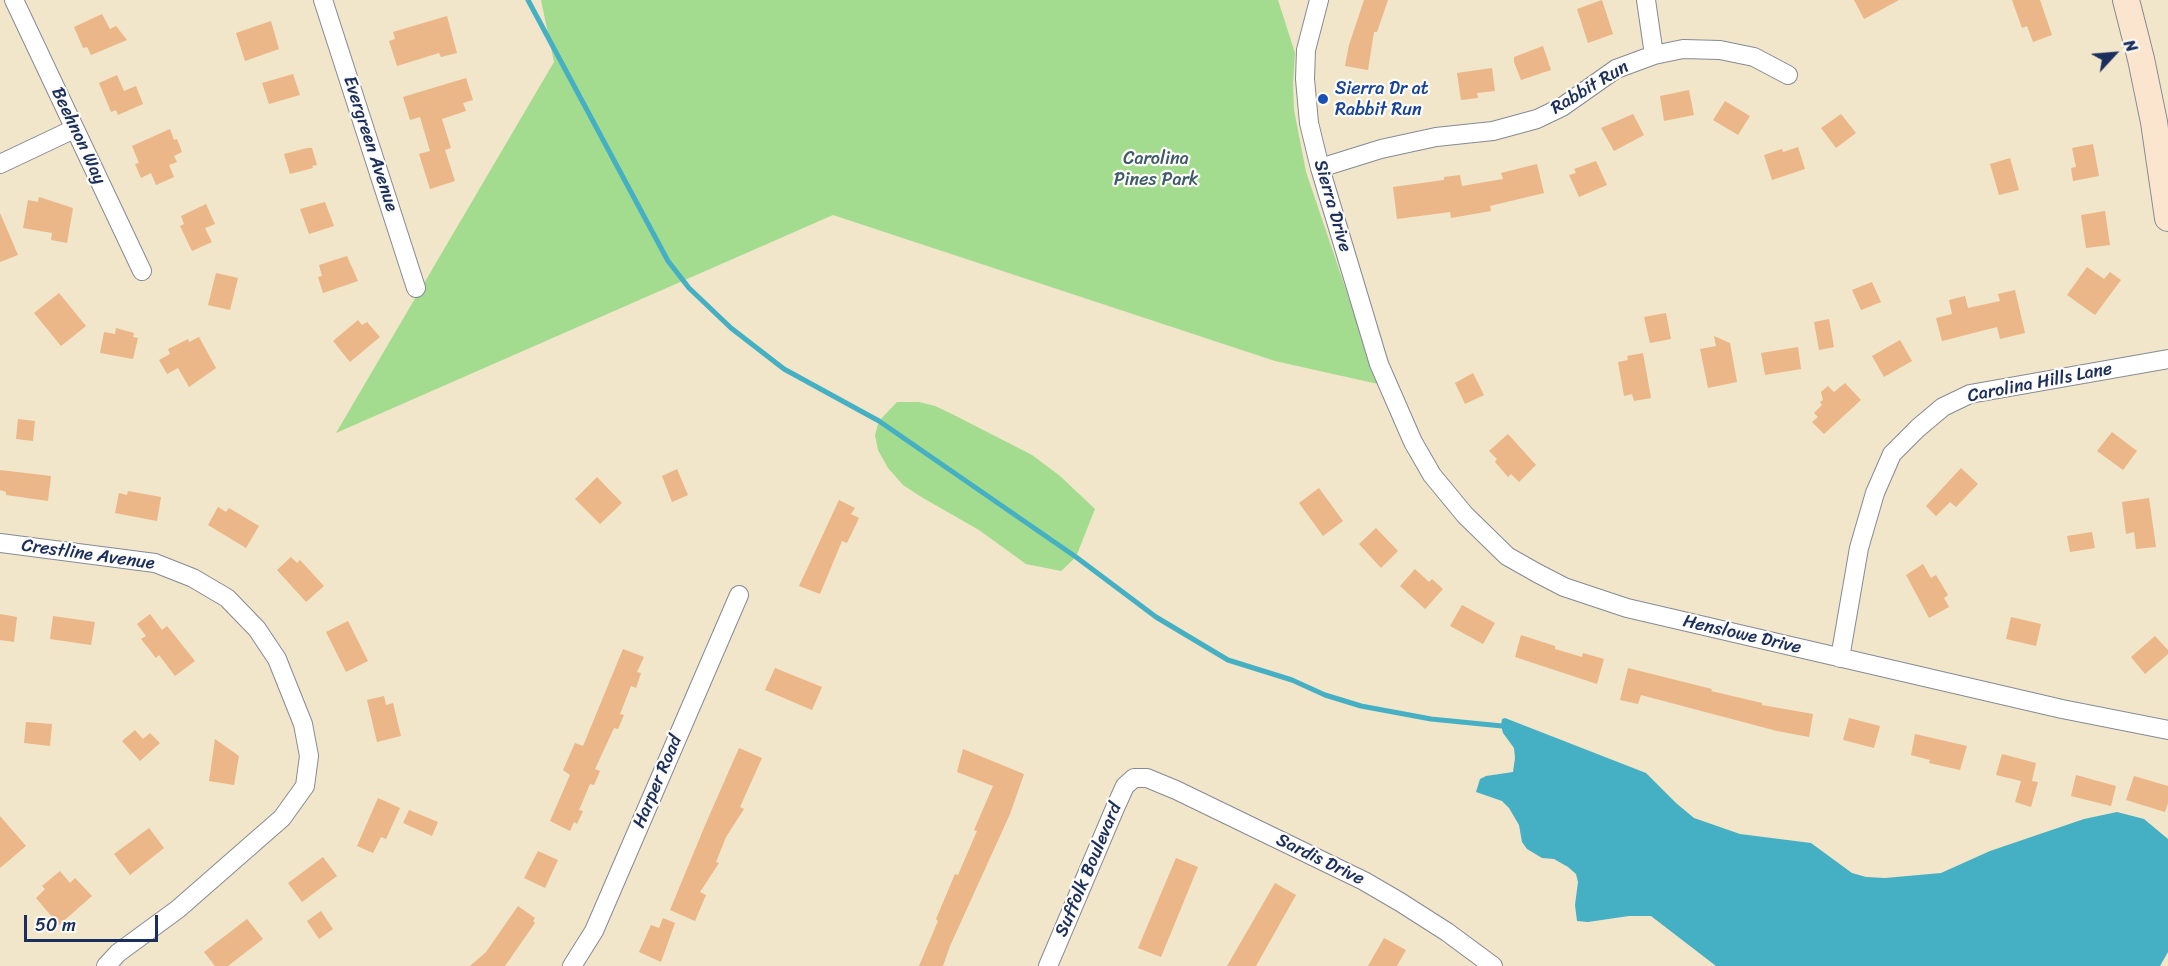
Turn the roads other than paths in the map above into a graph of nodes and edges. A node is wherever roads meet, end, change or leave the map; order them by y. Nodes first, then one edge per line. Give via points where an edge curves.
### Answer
1 (14, 0) edge
2 (323, 0) edge
3 (1319, 0) edge
4 (1646, 0) edge
5 (2126, 0) edge
6 (1654, 55) junction
7 (1788, 75) dead end
8 (74, 129) junction
9 (0, 164) edge
10 (1320, 168) junction
11 (2168, 218) edge
12 (142, 271) dead end
13 (416, 288) dead end
14 (2168, 359) edge
15 (1396, 406) joint
16 (0, 543) edge
17 (739, 595) dead end
18 (1840, 658) junction
19 (2168, 730) edge
20 (1134, 777) joint
21 (106, 966) edge
22 (572, 966) edge
23 (1048, 966) edge
24 (1493, 966) edge

1 - 8 street, Beehnon Way
2 - 13 street, Evergreen Avenue
3 - 10 street, Sierra Drive via 1306,51 1305,79 1309,123
4 - 6 street
5 - 11 street via 2154,122
6 - 7 street, Rabbit Run via 1683,49 1720,50 1754,57
6 - 10 street, Rabbit Run via 1616,69 1562,107 1537,119 1493,131 1436,137 1381,149
8 - 9 street
8 - 12 street, Beehnon Way
10 - 15 street, Sierra Drive via 1379,364
14 - 18 street, Carolina Hills Lane via 1970,393 1943,407 1918,428 1892,454 1875,493 1859,548
15 - 18 street, Henslowe Drive via 1448,496 1507,556 1564,587 1629,608
16 - 21 street, Crestline Avenue via 155,563 193,578 227,598 257,629 277,659 303,724 309,756 305,786 282,818
17 - 22 street, Harper Road via 594,931
18 - 19 street, Henslowe Drive
20 - 23 street, Suffolk Boulevard via 1114,808
20 - 24 street, Sardis Drive via 1176,790 1364,881 1438,926

